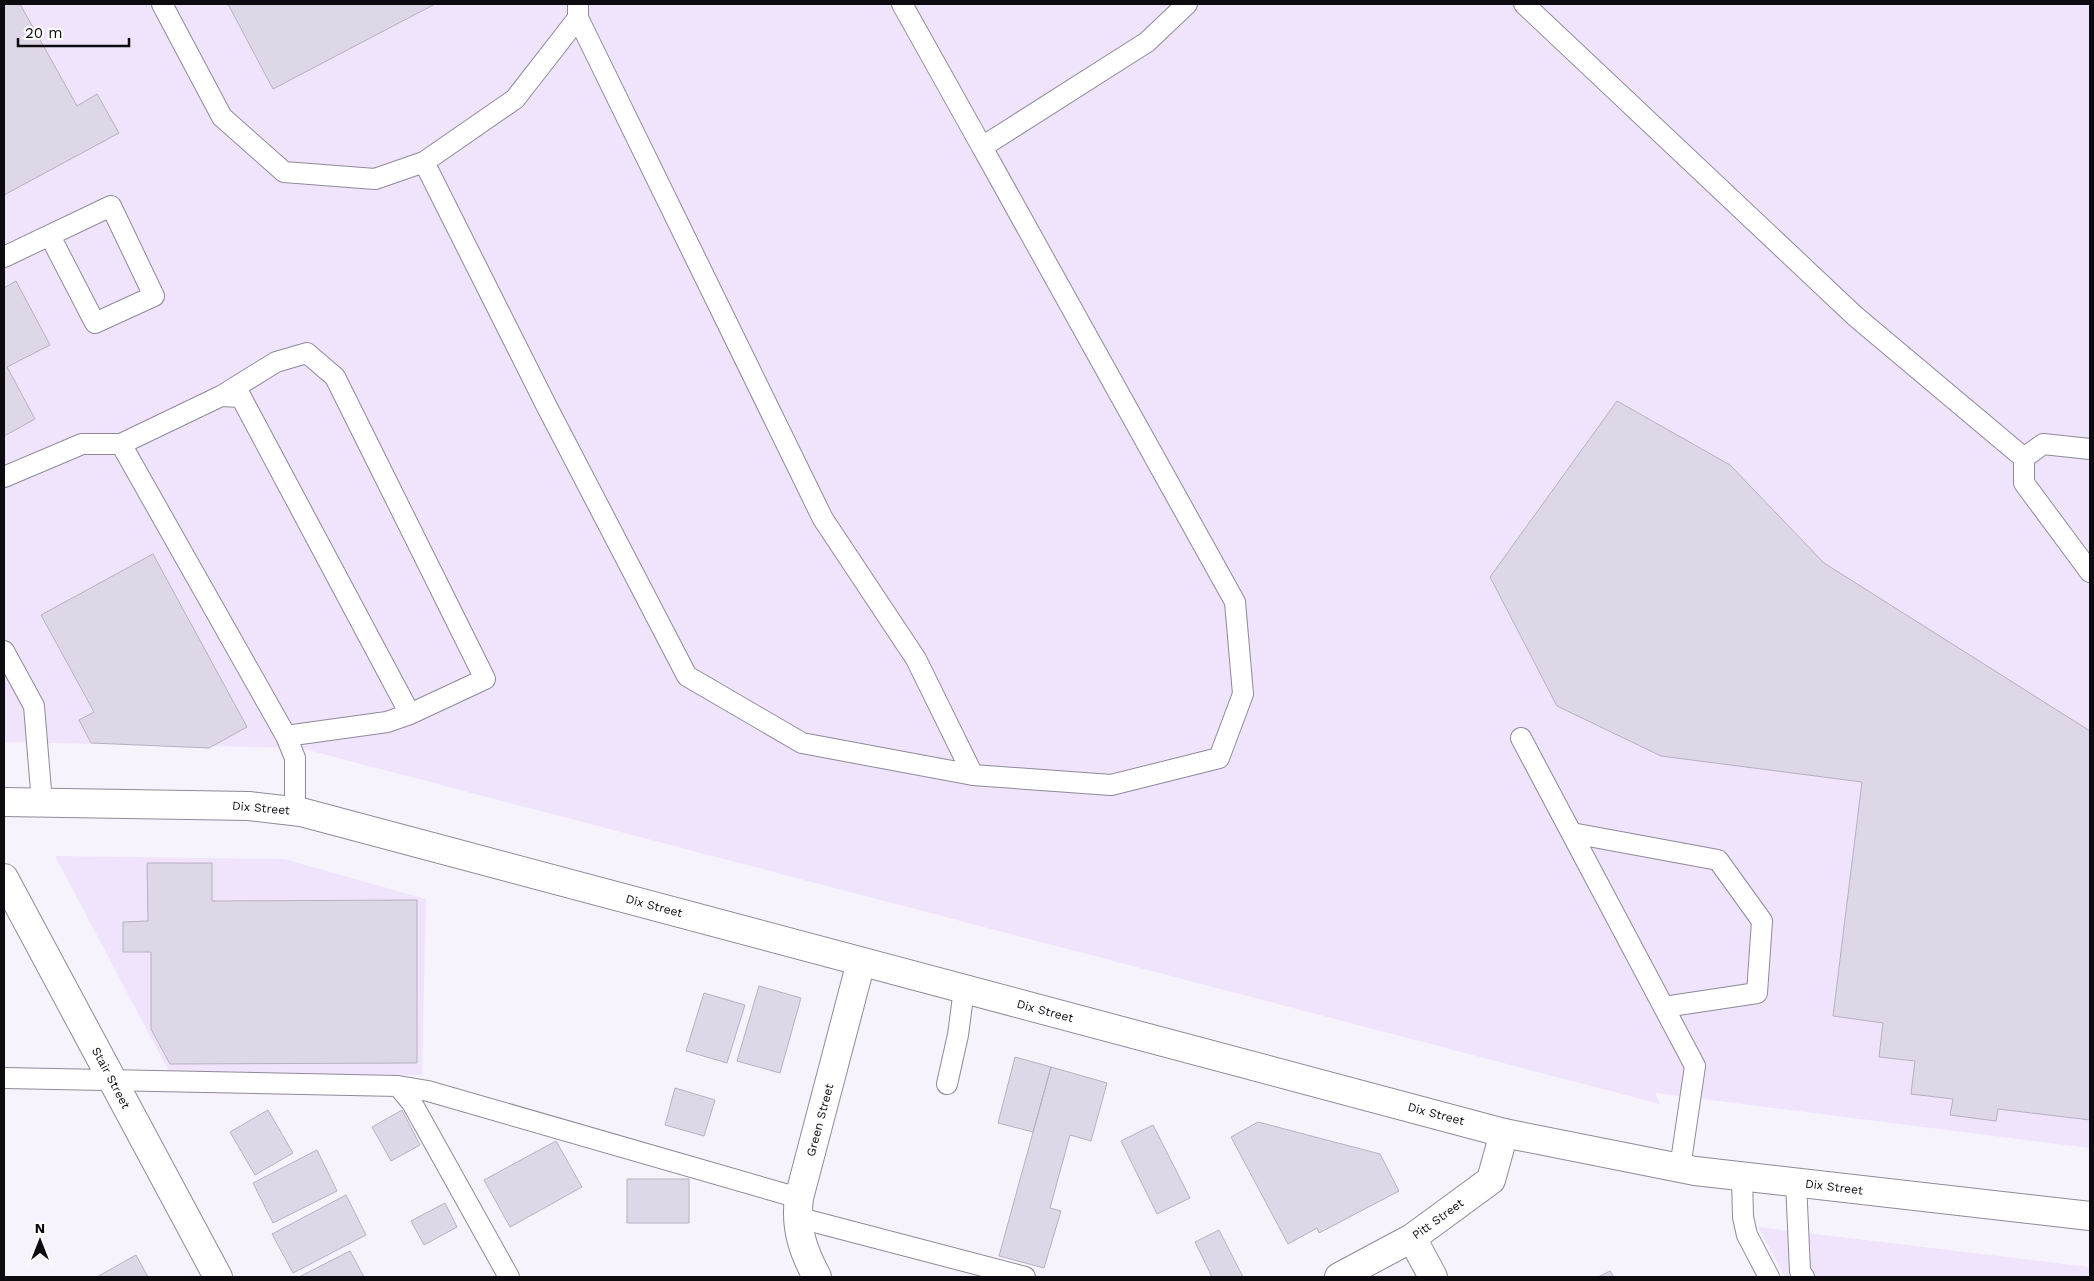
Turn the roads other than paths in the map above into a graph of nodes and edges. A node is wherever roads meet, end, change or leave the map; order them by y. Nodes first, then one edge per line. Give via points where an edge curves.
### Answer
1 (162, 4) edge
2 (902, 4) edge
3 (1187, 4) edge
4 (1524, 4) edge
5 (578, 11) edge
6 (982, 147) junction
7 (424, 162) junction
8 (50, 236) junction
9 (4, 257) edge
10 (221, 396) junction
11 (121, 444) junction
12 (2090, 450) edge
13 (2024, 458) junction
14 (4, 477) edge
15 (2090, 572) edge
16 (4, 651) edge
17 (410, 714) junction
18 (286, 736) junction
19 (1521, 738) dead end
20 (973, 775) junction
21 (4, 802) edge
22 (42, 803) junction
23 (294, 811) junction
24 (1572, 833) junction
25 (4, 878) edge
26 (861, 962) junction
27 (964, 989) junction
28 (1664, 1007) junction
29 (4, 1078) edge
30 (112, 1079) junction
31 (947, 1084) dead end
32 (398, 1086) junction
33 (1504, 1133) junction
34 (1680, 1168) junction
35 (1742, 1176) junction
36 (1796, 1182) junction
37 (798, 1208) junction
38 (2090, 1216) edge
39 (1412, 1238) junction
40 (218, 1277) edge
41 (509, 1277) edge
42 (817, 1277) edge
43 (1025, 1277) edge
44 (1339, 1277) edge
45 (1433, 1277) edge
46 (1769, 1277) edge
47 (1804, 1277) edge

1 - 7 lane via 222,117 284,172 375,179
2 - 6 lane
3 - 6 lane via 1147,42
4 - 13 lane via 1855,316
5 - 7 lane via 515,99
5 - 20 lane via 824,518 916,659
6 - 20 lane via 1235,602 1244,694 1219,758 1111,785
7 - 20 lane via 687,676 802,743
8 - 8 lane via 111,206 154,296 95,323
8 - 9 lane
10 - 11 lane
10 - 17 lane via 241,397
10 - 17 lane via 276,362 307,353 335,377 485,679
11 - 14 lane via 82,444
11 - 18 lane
12 - 13 lane via 2043,444
13 - 15 lane via 2024,483
16 - 22 lane via 34,706
17 - 18 lane via 387,722
18 - 23 lane via 294,758
19 - 24 lane
21 - 22 street, Dix Street
22 - 23 street, Dix Street via 248,806
23 - 26 street, Dix Street
24 - 28 lane
24 - 28 lane via 1718,860 1762,921 1757,993
25 - 30 street, Stair Street
26 - 27 street, Dix Street
26 - 37 street, Green Street
27 - 31 lane
27 - 33 street, Dix Street
28 - 34 lane via 1695,1066
29 - 30 lane
30 - 32 lane
30 - 40 street, Stair Street
32 - 37 lane via 428,1091
32 - 41 lane via 412,1103
33 - 34 street, Dix Street
33 - 39 street, Pitt Street via 1491,1180
34 - 35 street, Dix Street
35 - 36 street, Dix Street
35 - 46 lane via 1747,1235
36 - 38 street, Dix Street
36 - 47 lane via 1800,1272
37 - 42 street, Green Street via 805,1254
37 - 43 lane
39 - 44 street, Pitt Street
39 - 45 street

